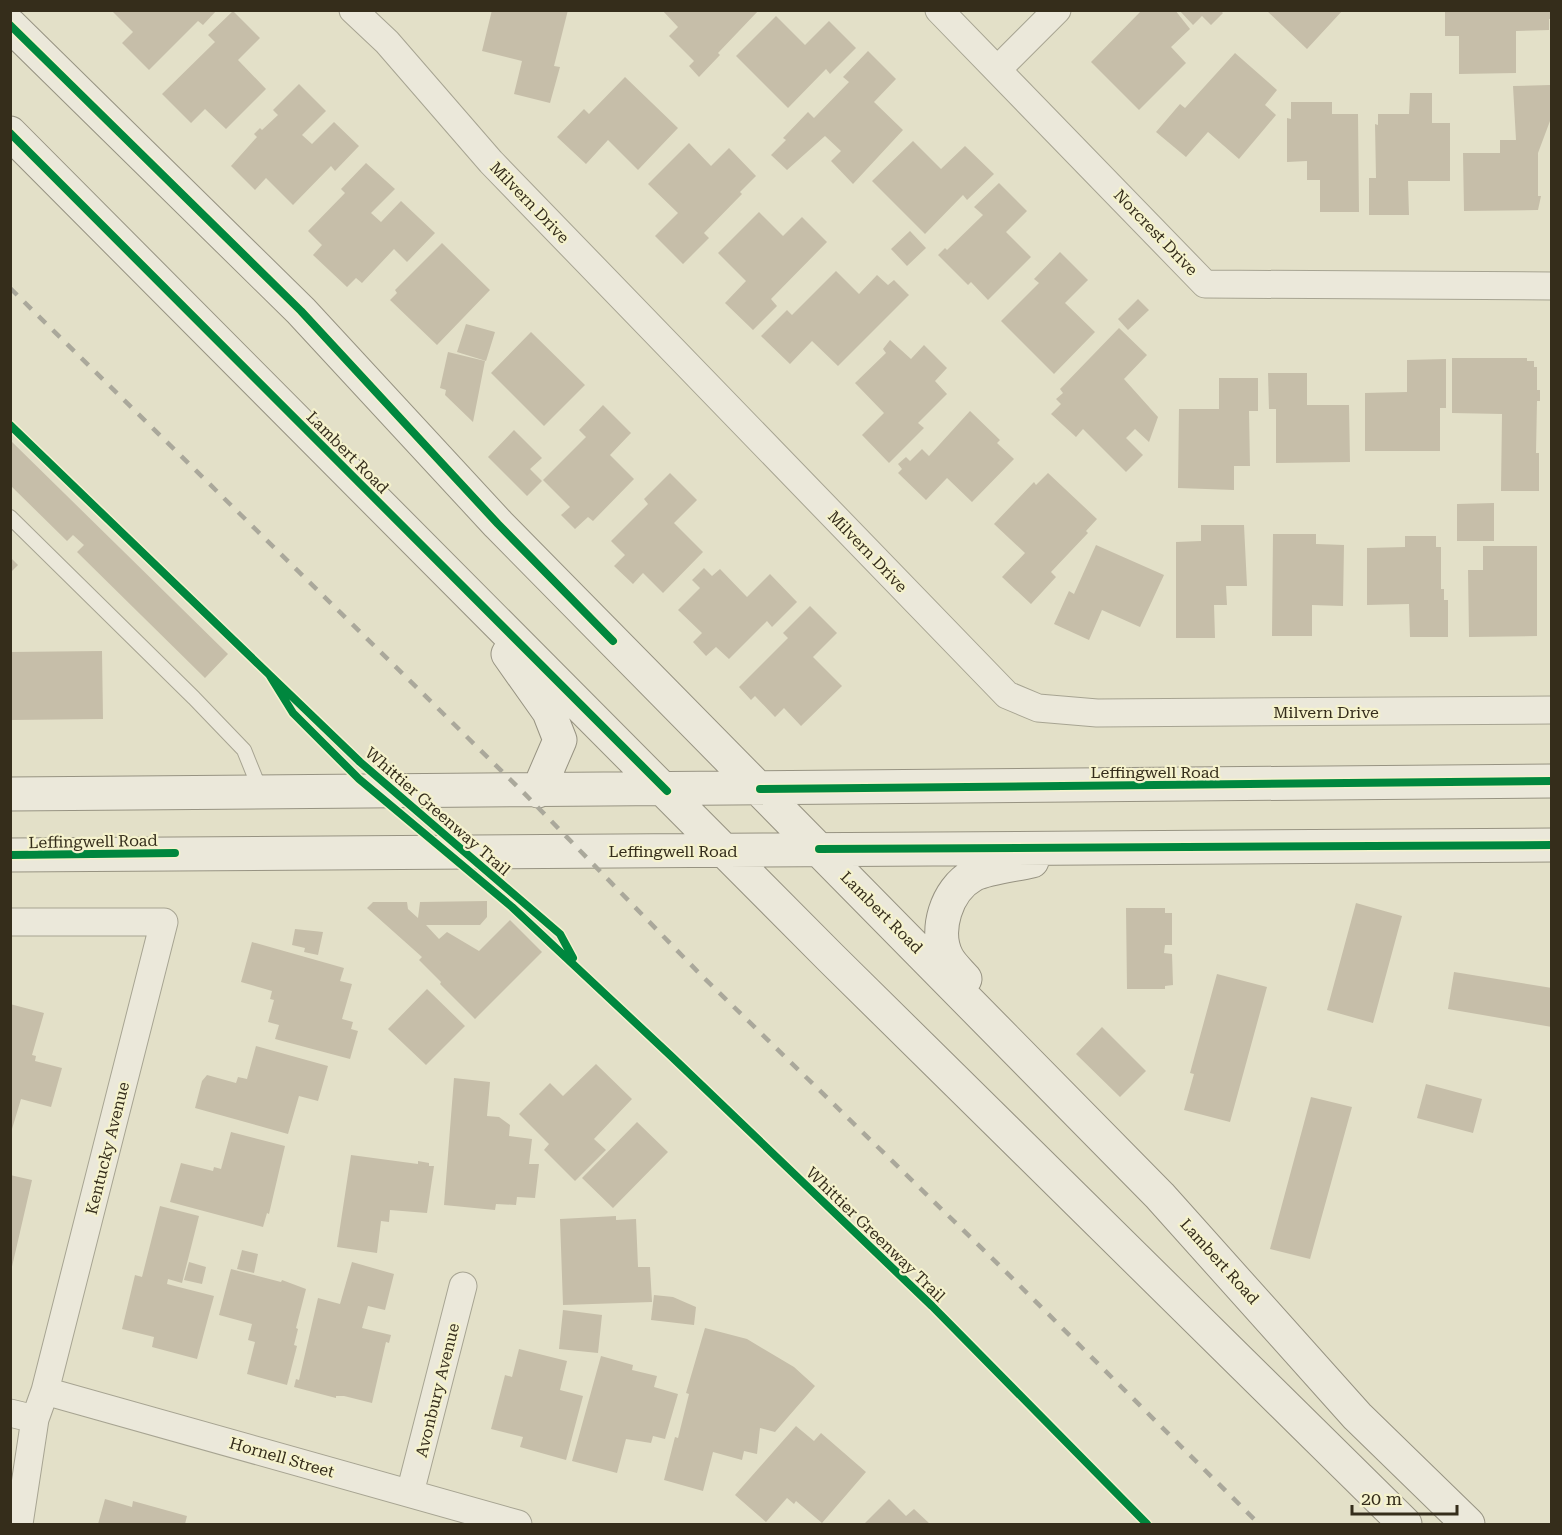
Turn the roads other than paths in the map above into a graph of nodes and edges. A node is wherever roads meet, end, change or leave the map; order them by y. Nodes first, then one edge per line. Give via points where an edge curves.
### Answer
1 (353, 10) edge
2 (939, 10) edge
3 (1057, 10) edge
4 (10, 25) edge
5 (998, 69) junction
6 (10, 133) edge
7 (1551, 286) edge
8 (10, 517) edge
9 (456, 579) junction
10 (1551, 710) edge
11 (1551, 781) edge
12 (760, 789) junction
13 (667, 790) junction
14 (538, 791) junction
15 (261, 792) junction
16 (10, 794) edge
17 (1551, 845) edge
18 (1089, 848) junction
19 (819, 849) junction
20 (727, 851) junction
21 (10, 855) edge
22 (10, 922) edge
23 (1050, 1082) junction
24 (463, 1286) dead end
25 (45, 1391) junction
26 (23, 1416) edge
27 (410, 1493) junction
28 (19, 1524) edge
29 (518, 1524) edge
30 (1405, 1524) edge
31 (1468, 1524) edge

1 - 10 street, Milvern Drive via 387,42 500,171 1007,695 1038,708 1097,713
2 - 5 street, Norcrest Drive
3 - 5 street
4 - 12 main road, Lambert Road via 301,311 498,525
5 - 7 street, Norcrest Drive via 1205,284
6 - 9 main road, Lambert Road
8 - 15 lane via 244,750
9 - 13 main road, Lambert Road
9 - 14 main road via 549,712 560,740
11 - 12 main road, Leffingwell Road
12 - 13 main road, Leffingwell Road
12 - 19 main road, Lambert Road
13 - 14 main road, Leffingwell Road
13 - 20 main road, Lambert Road
14 - 15 main road, Leffingwell Road
15 - 16 main road, Leffingwell Road
17 - 18 main road, Leffingwell Road
18 - 19 main road, Leffingwell Road
18 - 23 main road via 972,876 953,894 944,915 941,936 947,958
19 - 20 main road, Leffingwell Road
19 - 23 main road, Lambert Road
20 - 21 main road, Leffingwell Road
20 - 30 main road, Lambert Road
22 - 25 street, Kentucky Avenue via 164,922
23 - 31 main road, Lambert Road via 1160,1196 1358,1416
24 - 27 street, Avonbury Avenue
25 - 26 street, Kentucky Avenue
25 - 27 street, Hornell Street
26 - 28 street, Kentucky Avenue
27 - 29 street, Hornell Street

